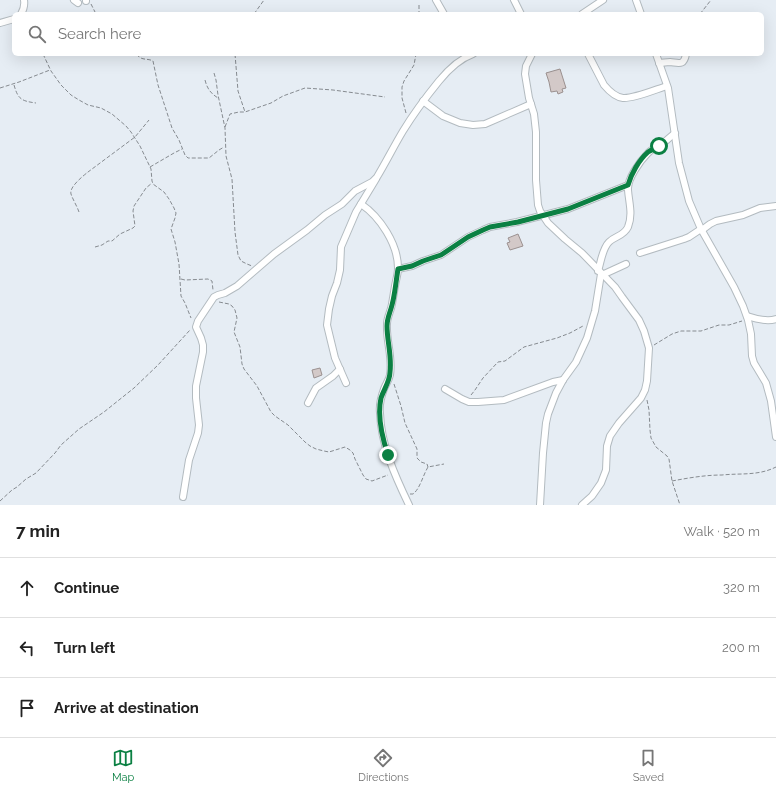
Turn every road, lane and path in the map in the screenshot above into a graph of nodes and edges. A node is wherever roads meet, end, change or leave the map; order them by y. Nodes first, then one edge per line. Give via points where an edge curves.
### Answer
1 (24, 0) edge
2 (264, 0) edge
3 (436, 0) edge
4 (514, 0) edge
5 (603, 0) edge
6 (636, 0) edge
7 (711, 0) edge
8 (419, 5) dead end
9 (22, 12) edge
10 (255, 12) edge
11 (419, 12) edge
12 (443, 12) edge
13 (520, 12) edge
14 (585, 12) edge
15 (640, 12) edge
16 (702, 12) edge
17 (12, 20) edge
18 (0, 23) edge
19 (44, 56) edge
20 (138, 56) edge
21 (236, 56) edge
22 (416, 56) edge
23 (468, 56) edge
24 (531, 56) edge
25 (589, 56) edge
26 (657, 56) edge
27 (686, 56) edge
28 (659, 64) junction
29 (50, 70) junction
30 (214, 73) dead end
31 (205, 80) dead end
32 (14, 84) junction
33 (667, 86) junction
34 (0, 88) edge
35 (218, 98) junction
36 (385, 98) dead end
37 (423, 101) junction
38 (36, 103) dead end
39 (531, 104) junction
40 (245, 112) junction
41 (149, 120) dead end
42 (408, 123) junction
43 (224, 128) junction
44 (675, 133) junction
45 (135, 137) junction
46 (225, 147) junction
47 (183, 149) junction
48 (150, 167) junction
49 (377, 177) junction
50 (152, 182) junction
51 (628, 185) junction
52 (361, 204) junction
53 (776, 206) edge
54 (79, 212) dead end
55 (543, 216) junction
56 (701, 229) junction
57 (95, 246) dead end
58 (640, 253) dead end
59 (626, 264) dead end
60 (260, 267) junction
61 (398, 269) junction
62 (601, 273) junction
63 (180, 279) junction
64 (216, 296) junction
65 (747, 318) junction
66 (776, 319) edge
67 (592, 322) junction
68 (196, 325) junction
69 (649, 348) junction
70 (340, 369) junction
71 (563, 380) junction
72 (346, 383) dead end
73 (394, 384) dead end
74 (445, 389) dead end
75 (645, 390) junction
76 (465, 400) junction
77 (308, 403) dead end
78 (776, 437) edge
79 (444, 464) dead end
80 (428, 467) junction
81 (776, 467) edge
82 (394, 473) junction
83 (672, 481) junction
84 (404, 494) junction
85 (183, 497) dead end
86 (0, 501) edge
87 (409, 505) edge
88 (540, 505) edge
89 (582, 505) edge
90 (680, 505) edge

1 - 9 street
2 - 10 path
3 - 12 street
4 - 13 street
5 - 14 street
6 - 15 street
7 - 16 path
8 - 11 path
17 - 18 street
19 - 29 path
20 - 47 path via 153,61 172,128
21 - 40 path via 238,91
22 - 42 path via 414,65 402,87
23 - 37 street via 454,66
24 - 39 street via 525,74
25 - 33 street via 604,85 616,96 625,98
26 - 28 street
27 - 28 street via 681,63
28 - 33 street
29 - 32 path
29 - 45 path via 71,95 112,114
30 - 35 path
31 - 35 path via 208,89
32 - 34 path
32 - 38 path via 19,97
33 - 44 street
35 - 43 path
36 - 40 path via 305,88
37 - 39 street via 443,116 473,125 485,124
37 - 42 street
39 - 55 street via 537,145 537,199
40 - 43 path via 230,114
41 - 45 path
42 - 49 street
43 - 46 path
44 - 51 street via 646,154
44 - 56 street via 683,182
45 - 48 path
45 - 54 path via 80,178 71,189 70,193
46 - 47 path via 209,158 188,158 184,155
46 - 60 path via 232,179 238,255 241,261
47 - 48 path
48 - 50 path
49 - 52 street
49 - 60 street
50 - 57 path via 134,206 135,226 112,241
50 - 63 path via 164,192 176,213 171,229
51 - 55 street
51 - 62 street via 630,221 624,233 608,243
52 - 61 street via 372,213 387,233 395,252
52 - 70 street via 341,247 340,270 329,309 327,325
53 - 56 street via 716,221
55 - 61 street via 490,227 468,237 441,255
55 - 62 street
56 - 58 street via 684,239
56 - 65 street via 734,287
59 - 62 street
60 - 64 street via 237,286
61 - 82 street via 387,324 390,377 381,399 380,412 384,444
62 - 67 street
62 - 69 street via 639,320
63 - 64 path via 211,280
63 - 68 path via 181,296
64 - 68 street
64 - 82 path via 219,302 229,304 235,310 237,318 234,332 240,347 242,364 258,386 274,416 316,449 329,452 345,447 350,450 368,480 372,481
65 - 66 street
65 - 69 path via 701,332 682,331 672,334
65 - 78 street via 752,334 752,356 766,383
67 - 71 street via 576,362
67 - 76 path via 557,338 521,349 506,360 498,362
68 - 85 street via 203,345 196,386 199,425 189,460
68 - 86 path via 134,388 79,429 36,473
69 - 75 street
70 - 72 street
70 - 77 street via 316,388
71 - 76 street via 504,400
71 - 88 street via 550,407 546,423
73 - 80 path via 405,423 417,449 417,458
74 - 76 street
75 - 83 path via 651,438 656,447 669,459
75 - 89 street via 610,436 602,483
79 - 80 path
80 - 84 path via 416,492
81 - 83 path via 752,474 722,474
82 - 84 street
83 - 90 path
84 - 87 street

